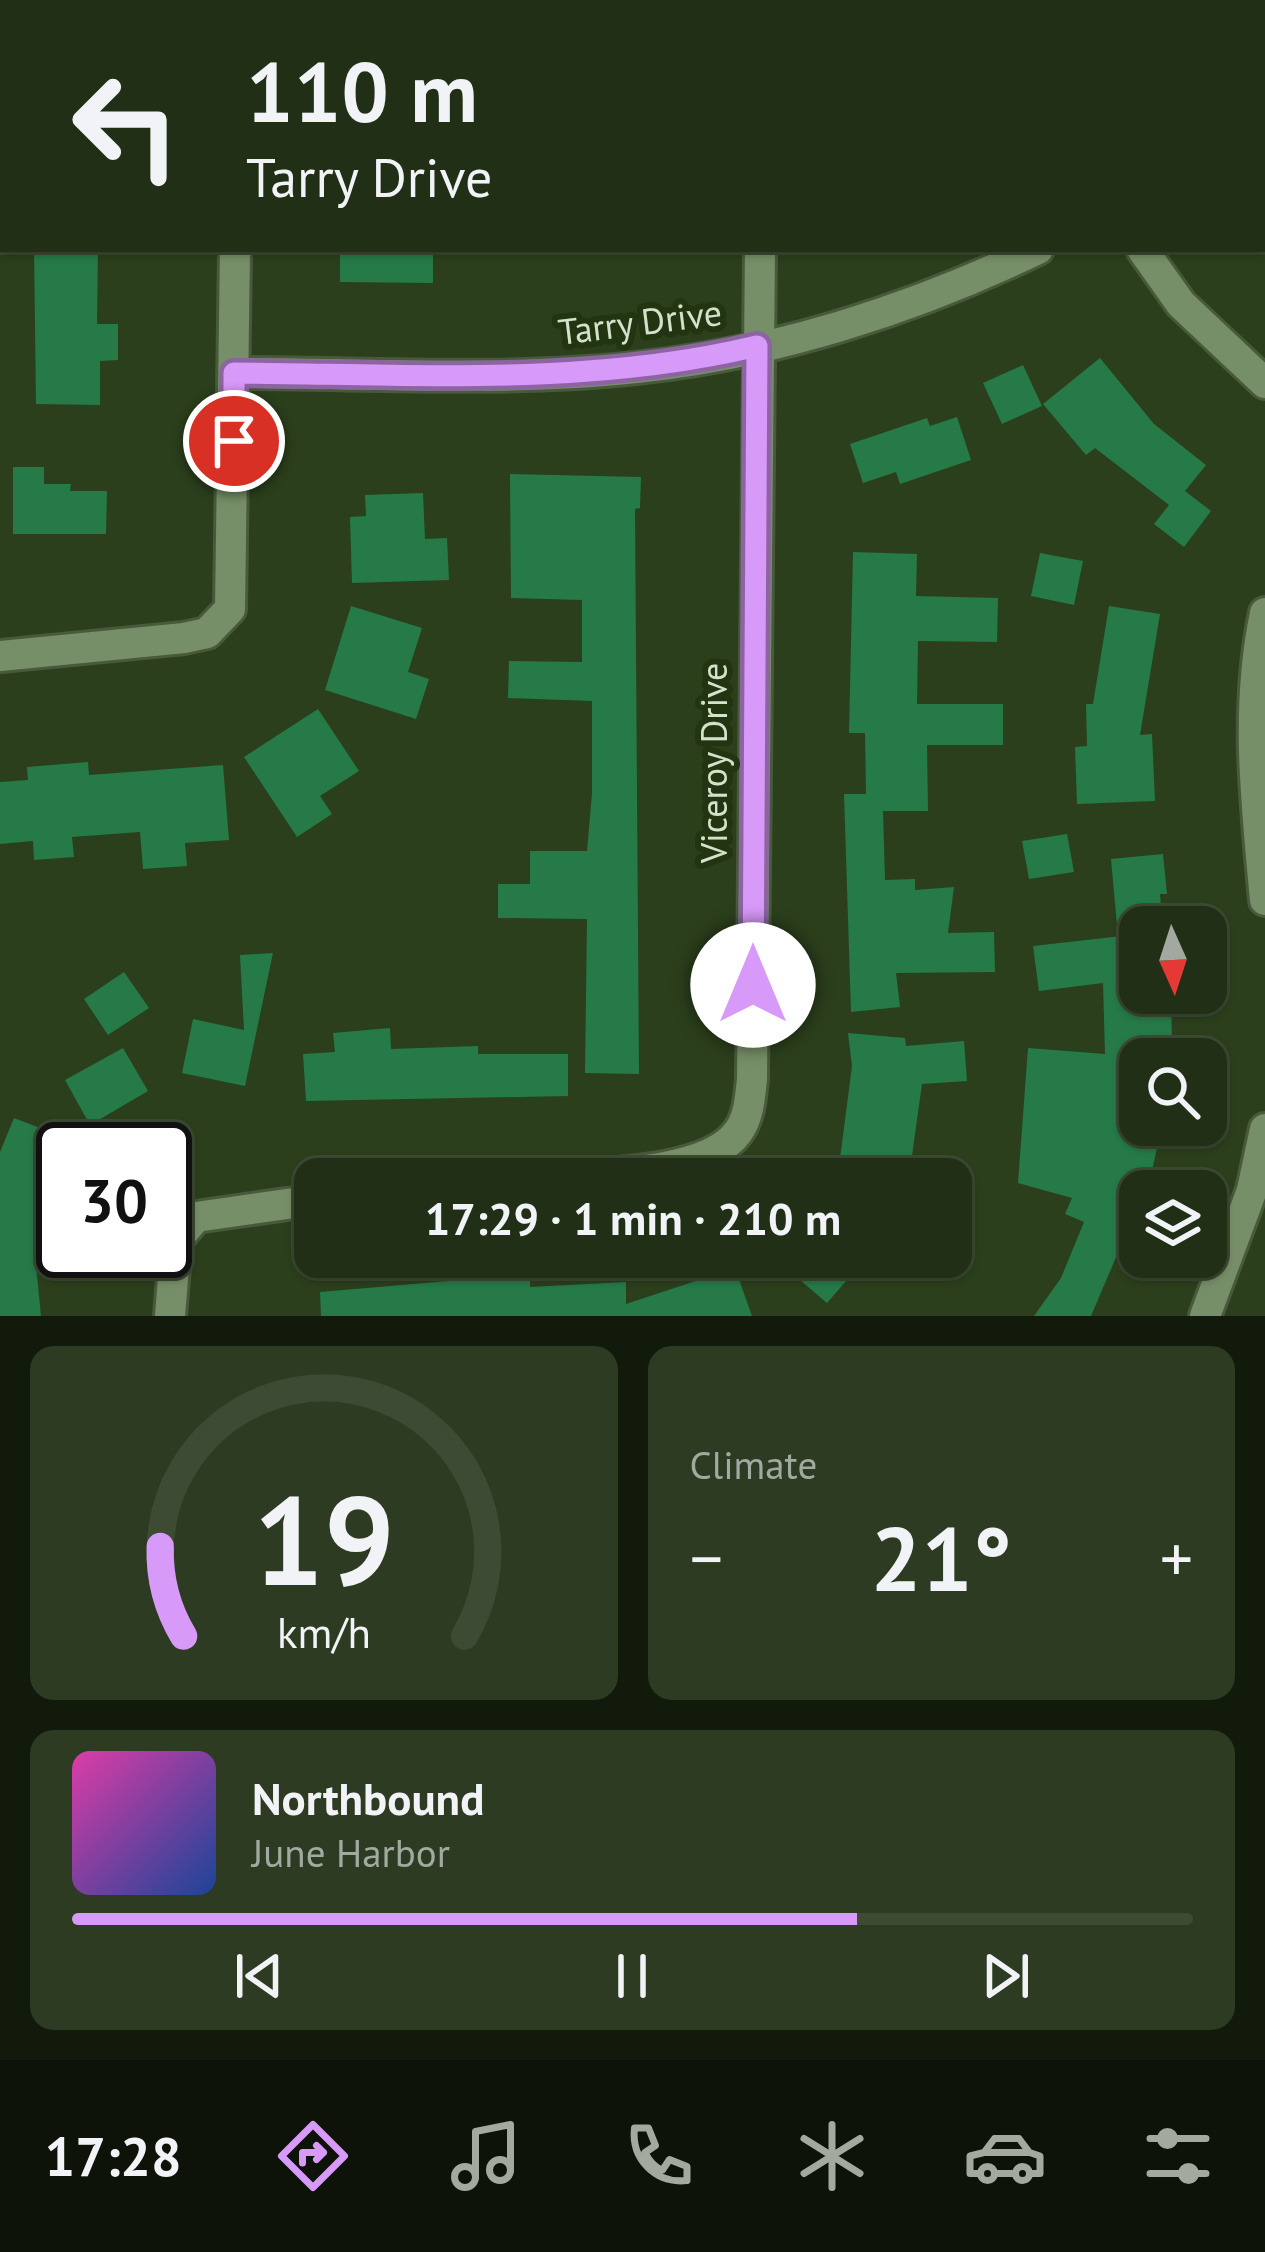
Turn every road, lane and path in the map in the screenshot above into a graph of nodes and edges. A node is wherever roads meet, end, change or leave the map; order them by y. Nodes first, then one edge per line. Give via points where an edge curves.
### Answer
1 (235, 252) edge
2 (760, 252) edge
3 (1030, 252) edge
4 (1144, 252) edge
5 (757, 346) junction
6 (234, 373) junction
7 (1265, 383) edge
8 (1265, 613) edge
9 (0, 656) edge
10 (1265, 900) edge
11 (1265, 1129) edge
12 (697, 1158) edge
13 (294, 1203) edge
14 (170, 1316) edge
15 (1205, 1316) edge

1 - 6 street
2 - 5 street, Viceroy Drive
3 - 5 street, Tarry Drive via 877,314
4 - 7 street via 1181,304
5 - 6 street, Tarry Drive via 560,373
5 - 12 street, Viceroy Drive via 748,1114 725,1146
6 - 9 street via 233,591 222,623 184,638
8 - 10 street via 1252,708
11 - 15 street via 1252,1190
13 - 14 street via 196,1217 176,1241

